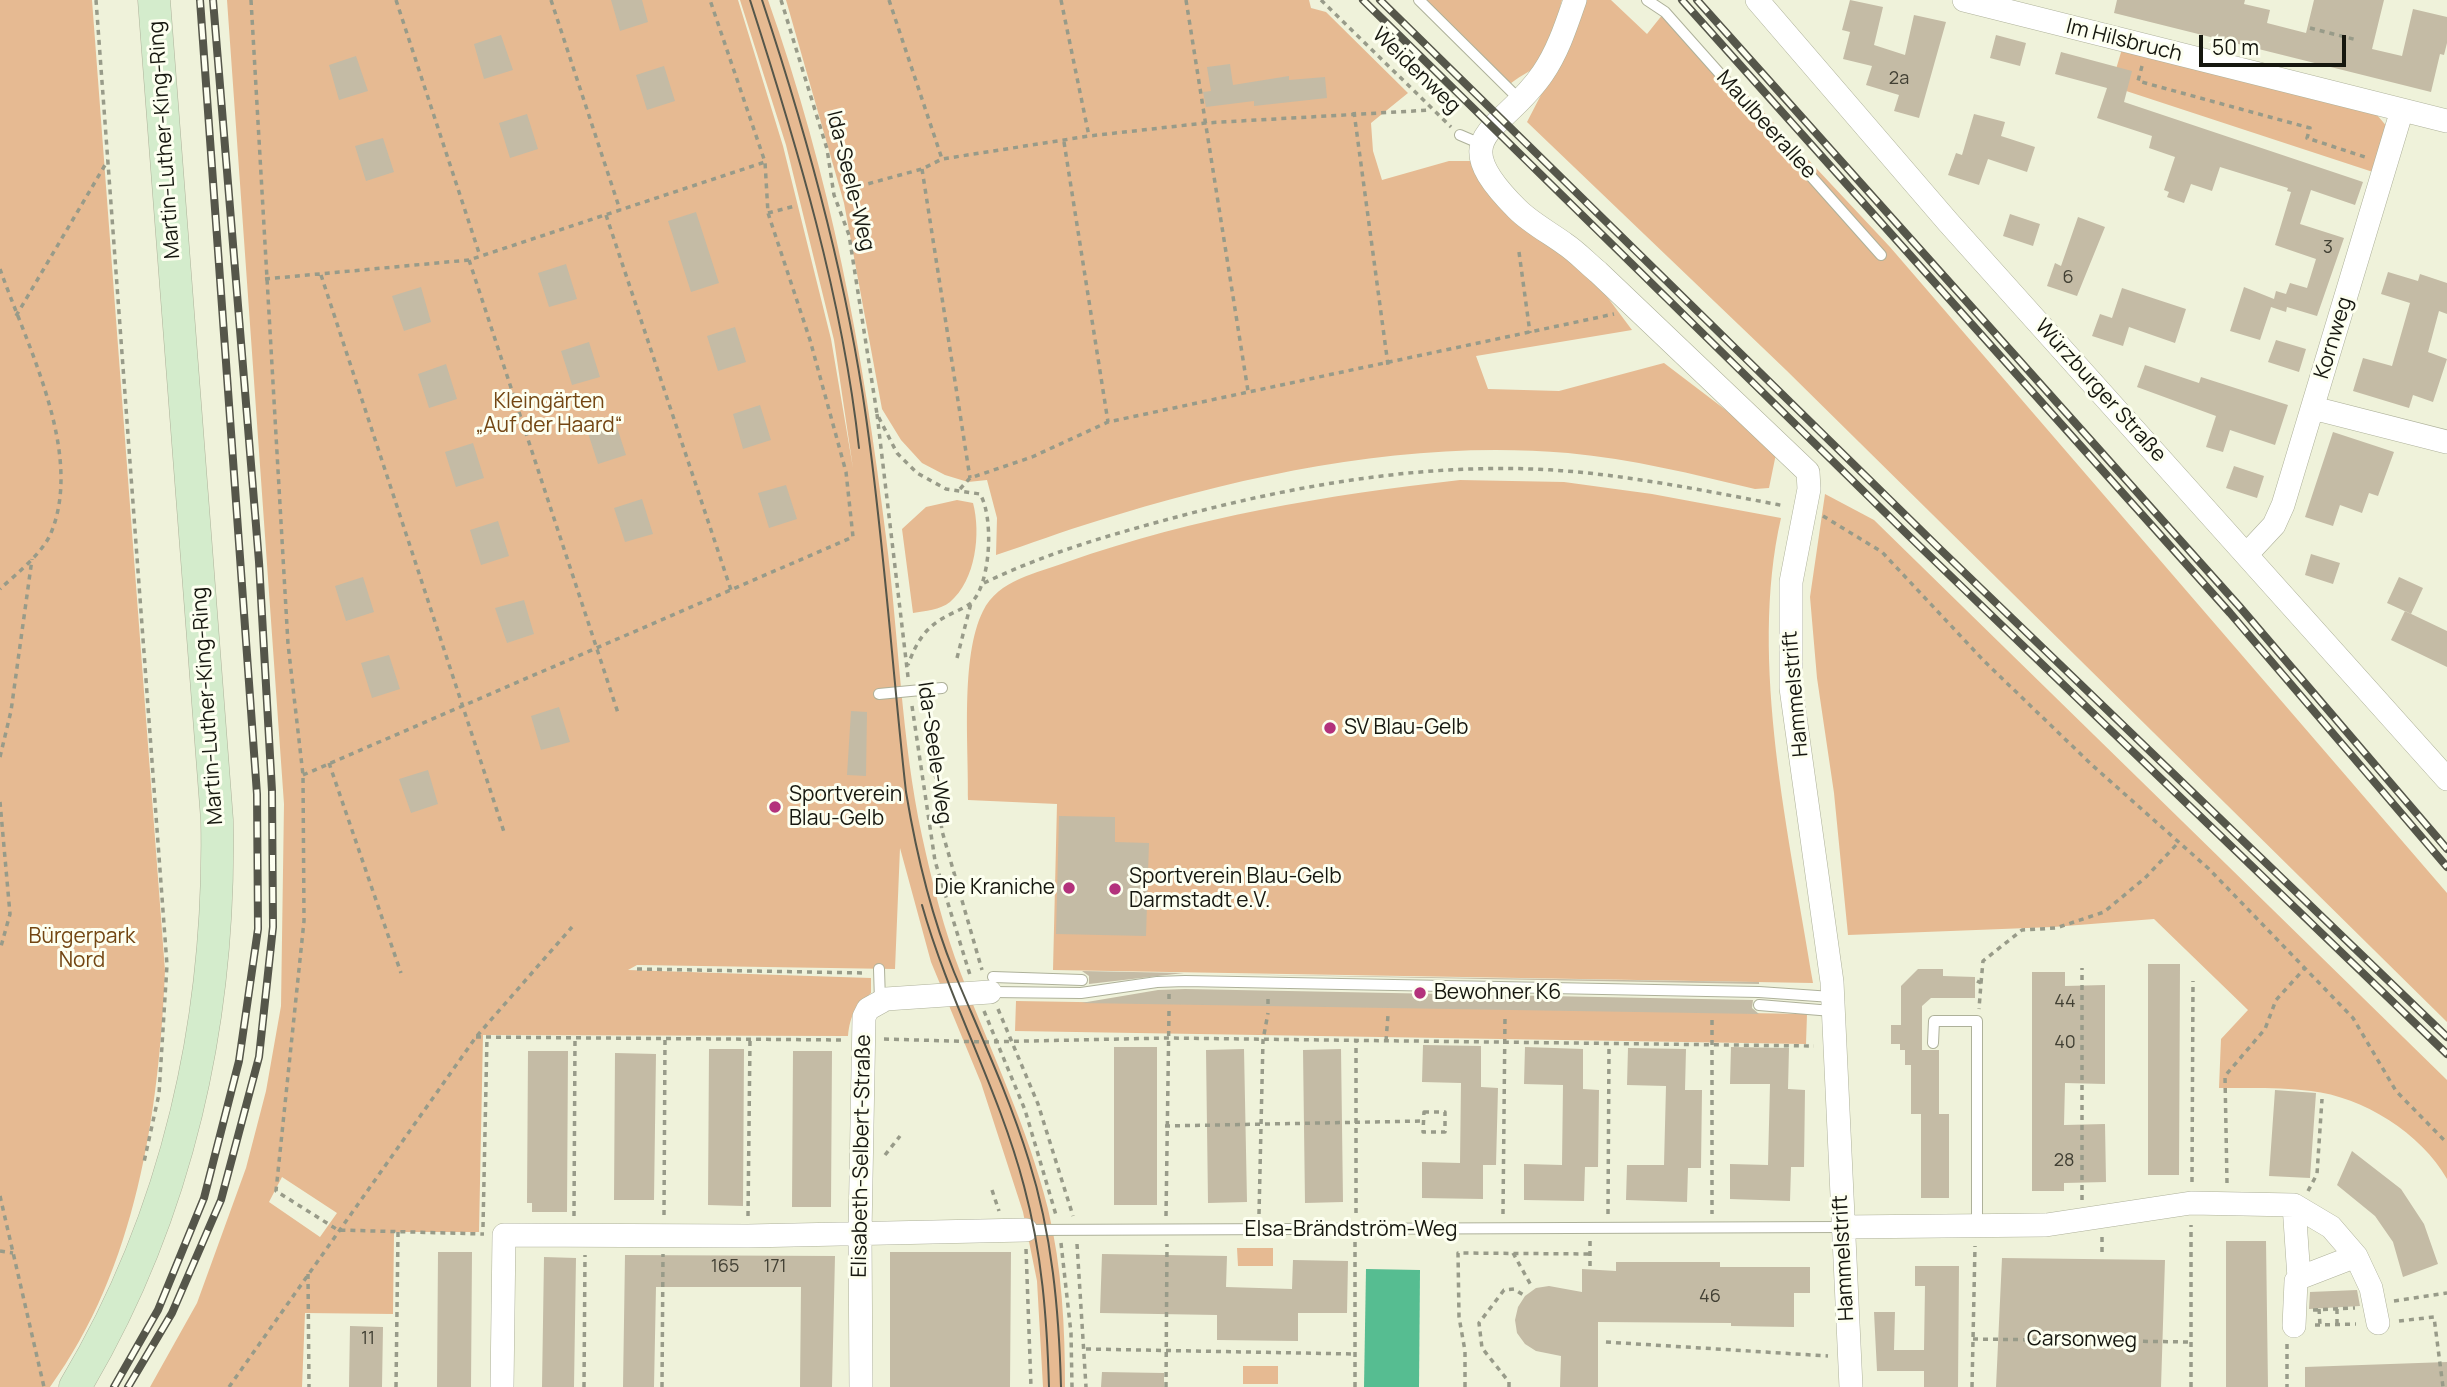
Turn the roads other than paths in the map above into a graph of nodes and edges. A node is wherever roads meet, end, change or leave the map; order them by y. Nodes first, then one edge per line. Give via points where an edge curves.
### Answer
1 (154, 0) edge
2 (1419, 0) edge
3 (1575, 0) edge
4 (1647, 0) edge
5 (1758, 0) edge
6 (1965, 0) edge
7 (1519, 99) junction
8 (2402, 110) junction
9 (2447, 121) edge
10 (1881, 255) dead end
11 (2313, 408) junction
12 (2447, 442) edge
13 (2246, 554) junction
14 (942, 688) dead end
15 (879, 694) dead end
16 (2447, 779) edge
17 (879, 971) road end
18 (1082, 980) dead end
19 (986, 987) junction
20 (880, 1001) junction
21 (1832, 1004) junction
22 (1759, 1005) dead end
23 (1933, 1044) dead end
24 (2297, 1207) junction
25 (1842, 1227) junction
26 (1976, 1227) junction
27 (1026, 1230) joint
28 (860, 1233) junction
29 (2357, 1256) junction
30 (2296, 1281) dead end
31 (2376, 1311) road end
32 (2291, 1323) road end
33 (75, 1387) edge
34 (502, 1387) edge
35 (861, 1387) edge
36 (1851, 1387) edge

1 - 33 main road, Martin-Luther-King-Ring via 217,820 215,930 202,1046 168,1181 130,1283
2 - 7 lane
3 - 7 street via 1561,42
4 - 10 lane, Maulbeerallee via 1665,12
5 - 13 street, Würzburger Straße via 1948,222
6 - 8 street, Im Hilsbruch
7 - 21 street, Hammelstrift via 1493,126 1471,139 1483,167 1520,212 1568,246 1803,464 1810,480 1791,582 1791,688
8 - 9 street, Im Hilsbruch
8 - 11 street, Kornweg
11 - 12 street
11 - 13 street, Kornweg via 2274,525
13 - 16 street, Würzburger Straße
14 - 15 lane
17 - 20 lane
18 - 19 lane
19 - 20 street
19 - 21 lane via 1081,993 1185,981 1759,992
20 - 28 street, Elisabeth-Selbert-Straße via 864,1017 862,1040
21 - 22 lane
21 - 25 street, Hammelstrift
23 - 26 lane via 1934,1021 1978,1021
24 - 26 street via 2192,1203 2082,1220
24 - 29 street via 2331,1227
24 - 29 street via 2299,1278
25 - 26 street
25 - 27 lane, Elsa-Brändström-Weg
25 - 36 street, Hammelstrift
27 - 28 street, Elsa-Brändström-Weg
28 - 34 street, Elsa-Brändström-Weg via 493,1235
28 - 35 street, Elisabeth-Selbert-Straße
29 - 31 street
30 - 32 street

